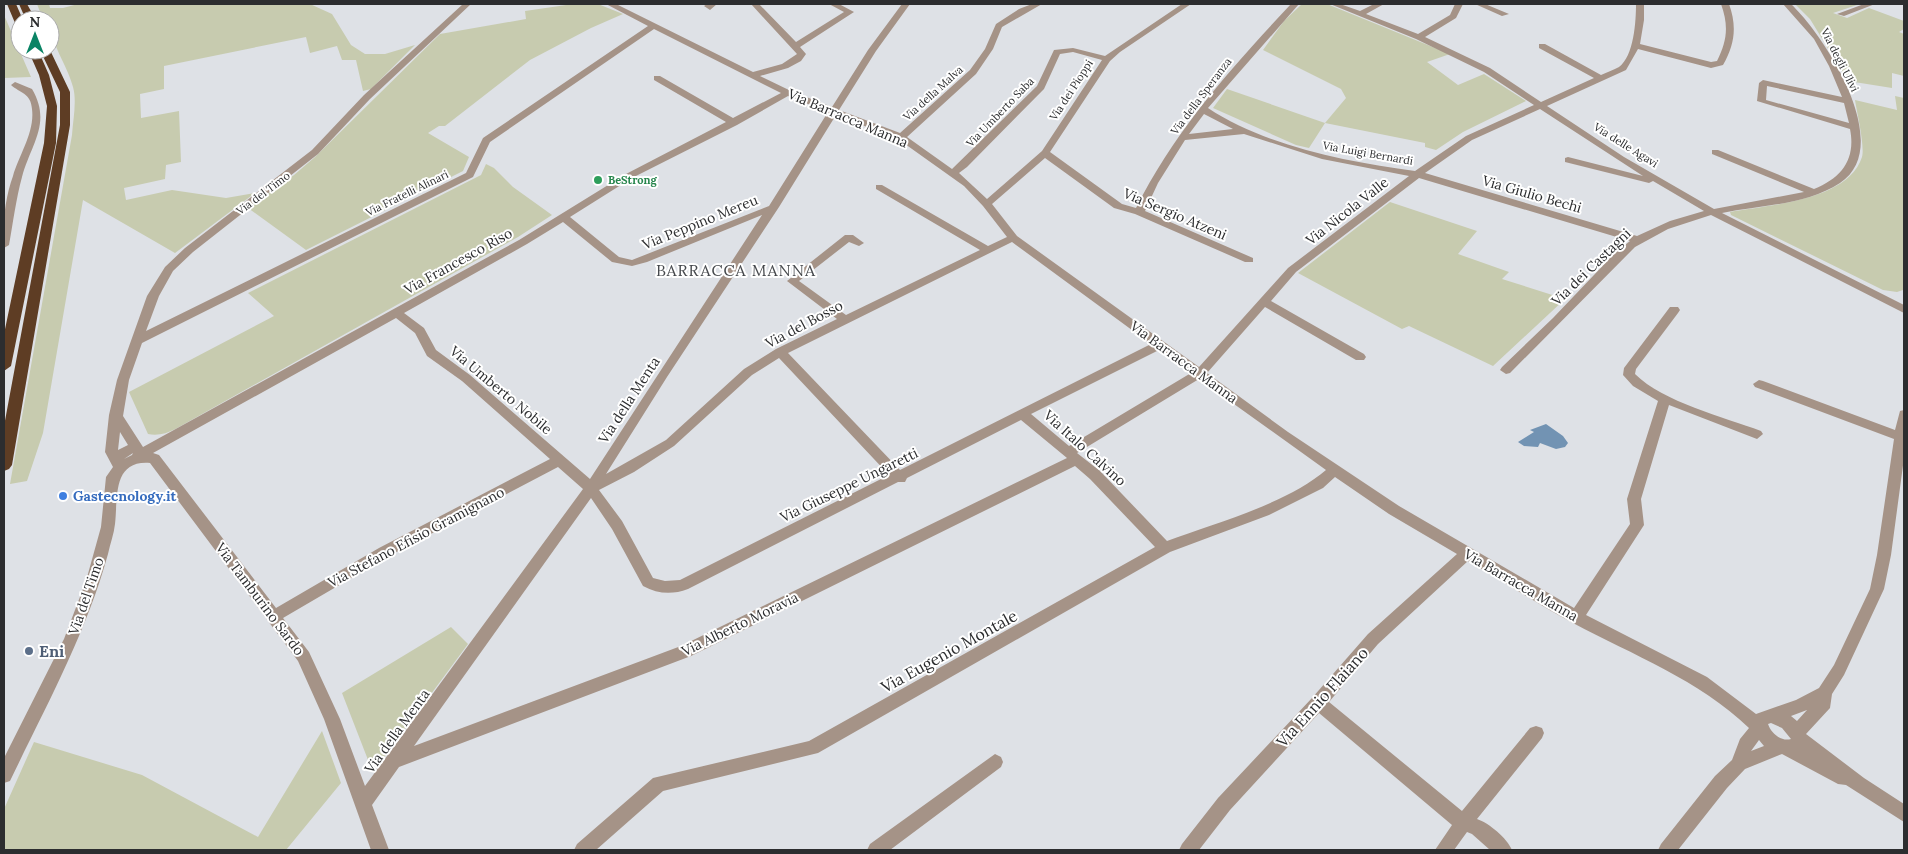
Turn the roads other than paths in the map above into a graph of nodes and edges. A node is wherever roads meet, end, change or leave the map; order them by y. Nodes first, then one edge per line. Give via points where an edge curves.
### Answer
1 (467, 4) edge
2 (610, 4) edge
3 (632, 4) edge
4 (755, 4) edge
5 (833, 4) edge
6 (906, 4) edge
7 (1038, 4) edge
8 (1187, 4) edge
9 (1295, 4) edge
10 (1334, 4) edge
11 (1380, 4) edge
12 (1459, 4) edge
13 (1480, 4) edge
14 (1640, 4) edge
15 (1725, 4) edge
16 (1787, 4) edge
17 (1871, 4) edge
18 (619, 6) edge
19 (1360, 14) junction
20 (1505, 14) dead end
21 (1841, 14) dead end
22 (654, 26) junction
23 (1419, 37) junction
24 (1634, 45) junction
25 (1542, 46) dead end
26 (794, 47) junction
27 (1107, 59) junction
28 (37, 60) edge
29 (50, 60) edge
30 (751, 75) junction
31 (657, 78) dead end
32 (1602, 79) junction
33 (15, 85) dead end
34 (788, 93) junction
35 (1848, 101) junction
36 (1539, 104) junction
37 (1203, 109) junction
38 (834, 110) junction
39 (734, 122) junction
40 (1855, 127) junction
41 (1244, 131) junction
42 (901, 137) junction
43 (1183, 137) junction
44 (1715, 152) dead end
45 (1044, 153) junction
46 (1568, 160) dead end
47 (953, 173) junction
48 (1417, 174) junction
49 (17, 177) junction
50 (4, 181) edge
51 (1659, 181) junction
52 (879, 187) dead end
53 (1813, 192) junction
54 (987, 204) junction
55 (774, 207) junction
56 (1139, 212) junction
57 (1713, 212) junction
58 (563, 217) junction
59 (1013, 238) junction
60 (1639, 240) junction
61 (859, 243) dead end
62 (4, 245) edge
63 (989, 251) junction
64 (1249, 260) dead end
65 (1263, 301) junction
66 (1674, 310) dead end
67 (1904, 310) edge
68 (396, 313) junction
69 (844, 319) junction
70 (138, 340) junction
71 (1160, 344) junction
72 (780, 352) junction
73 (1360, 357) dead end
74 (4, 366) edge
75 (1506, 370) dead end
76 (1200, 373) junction
77 (1759, 384) dead end
78 (1665, 398) junction
79 (1904, 414) edge
80 (115, 415) junction
81 (1024, 415) junction
82 (1757, 434) dead end
83 (1901, 437) junction
84 (139, 453) junction
85 (1071, 456) junction
86 (560, 460) junction
87 (119, 462) junction
88 (606, 464) junction
89 (4, 465) edge
90 (629, 470) junction
91 (1334, 470) junction
92 (900, 478) junction
93 (590, 488) junction
94 (1165, 548) junction
95 (1466, 554) junction
96 (273, 617) junction
97 (1576, 617) junction
98 (1824, 693) junction
99 (1318, 703) junction
100 (1766, 722) junction
101 (1536, 733) dead end
102 (1791, 741) junction
103 (395, 761) junction
104 (995, 762) dead end
105 (1738, 764) junction
106 (4, 775) edge
107 (363, 803) junction
108 (1904, 814) edge
109 (1463, 823) junction
110 (380, 850) edge
111 (583, 850) edge
112 (876, 850) edge
113 (1188, 850) edge
114 (1444, 850) edge
115 (1503, 850) edge
116 (1667, 850) edge

1 - 70 street, Via del Timo via 367,97 315,152 169,269 152,296
2 - 18 street, Via Barracca Manna
3 - 18 street
4 - 26 street
5 - 26 street via 850,12
6 - 38 street, Via della Menta
7 - 42 street, Via della Malva via 1022,10 999,26 990,49 973,72
8 - 27 street, Via dei Pioppi
9 - 37 street, Via della Speranza
10 - 19 street, Via delle Agavi
11 - 19 street
12 - 23 street via 1453,16
13 - 20 street
14 - 24 street, Via Nicola Valle via 1640,23
15 - 24 street via 1731,20 1731,41 1720,63 1711,65
16 - 35 street, Via degli Ulivi via 1804,19 1814,34
17 - 21 street
18 - 22 street, Via Barracca Manna
19 - 23 street, Via delle Agavi
22 - 30 street, Via Barracca Manna
22 - 70 street, Via Fratelli Alinari via 486,140 470,175
23 - 36 street, Via delle Agavi via 1487,70
24 - 32 street, Via Nicola Valle via 1628,63
25 - 32 street
26 - 30 street via 802,54 798,59
27 - 45 street, Via dei Pioppi
27 - 47 street, Via Umberto Saba via 1073,50 1057,52 1041,87
28 - 74 highway via 52,106 50,143
29 - 89 highway via 65,92 65,125
30 - 34 street, Via Barracca Manna
31 - 39 street
32 - 36 street, Via Nicola Valle
33 - 49 street via 29,91 37,108 35,129
34 - 38 street, Via Barracca Manna
34 - 39 street, Via Francesco Riso
35 - 40 street, Via degli Ulivi
35 - 40 street via 1763,83 1761,101
36 - 48 street, Via Nicola Valle via 1469,138
36 - 51 street, Via delle Agavi
37 - 41 street, Via Luigi Bernardi
37 - 43 street, Via della Speranza
38 - 42 street, Via Barracca Manna
38 - 55 street, Via della Menta
39 - 58 street, Via Francesco Riso via 629,176
40 - 53 street, Via degli Ulivi via 1857,148 1851,167 1839,179
41 - 43 street
41 - 48 street, Via Luigi Bernardi via 1315,156
42 - 47 street, Via Barracca Manna
43 - 56 street, Via della Speranza
44 - 53 street
45 - 54 street, Via dei Pioppi
45 - 56 street, Via Sergio Atzeni via 1118,206
46 - 51 street
47 - 54 street, Via Barracca Manna
48 - 60 street, Via Giulio Bechi
48 - 65 street, Via Nicola Valle via 1292,270
49 - 50 street
49 - 62 street
51 - 57 street, Via delle Agavi
52 - 63 street
53 - 57 street, Via degli Ulivi
54 - 59 street, Via Barracca Manna
55 - 58 street, Via Peppino Mereu via 632,263 616,260
55 - 88 street, Via della Menta
56 - 64 street, Via Sergio Atzeni
57 - 60 street, Via dei Castagni via 1677,222
57 - 67 street, Via delle Agavi
58 - 68 street, Via Francesco Riso
59 - 63 street, Via del Bosso
59 - 71 street, Via Barracca Manna
60 - 75 street, Via dei Castagni
61 - 69 street via 849,237 792,281
63 - 69 street, Via del Bosso
65 - 73 street
65 - 76 street, Via Nicola Valle
66 - 78 street via 1630,368 1629,375 1641,388
68 - 84 street, Via Francesco Riso
68 - 86 street, Via Umberto Nobile via 420,331 431,353 466,378
69 - 72 street, Via del Bosso
70 - 80 street, Via del Timo via 123,380
71 - 76 street, Via Barracca Manna
71 - 81 street, Via Giuseppe Ungaretti
72 - 90 street, Via del Bosso via 748,372 670,443
72 - 92 street
76 - 85 street, Via Alberto Moravia
76 - 91 street, Via Barracca Manna
77 - 83 street
78 - 82 street
78 - 97 street via 1634,499 1637,525
79 - 83 street
80 - 84 street
80 - 87 street, Via del Timo via 111,452
81 - 85 street, Via Italo Calvino
81 - 92 street, Via Giuseppe Ungaretti
83 - 98 street via 1877,589 1839,670
84 - 87 street, Via Francesco Riso via 130,463
84 - 96 street, Via Tamburino Sardo via 154,458
85 - 94 street, Via Italo Calvino via 1095,475
85 - 103 street, Via Alberto Moravia via 686,651
86 - 93 street, Via Umberto Nobile
86 - 96 street, Via Stefano Efisio Gramignano via 384,552
87 - 106 street, Via del Timo via 113,477 108,526 93,581 71,640
88 - 90 street
88 - 93 street, Via della Menta
90 - 93 street, Via del Bosso
91 - 94 street, Via Eugenio Montale via 1318,484 1264,511
91 - 95 street, Via Barracca Manna
92 - 93 street, Via Giuseppe Ungaretti via 683,585 670,588 648,582 617,525
93 - 103 street, Via della Menta
94 - 111 street, Via Eugenio Montale via 812,748 659,784
95 - 97 street, Via Barracca Manna
95 - 99 street, Via Ennio Flaiano via 1372,639
96 - 107 street, Via Tamburino Sardo via 304,656 332,719
97 - 100 street, Via Barracca Manna via 1702,682 1741,710
98 - 100 street
98 - 102 street via 1824,703
99 - 109 street
99 - 113 street, Via Ennio Flaiano via 1224,804
100 - 102 street via 1768,739
100 - 102 street via 1783,719
100 - 105 street via 1750,737
101 - 109 street
102 - 105 street
102 - 108 street via 1827,770 1858,784
103 - 107 street, Via della Menta
104 - 112 street
105 - 116 street
107 - 110 street, Via Tamburino Sardo
109 - 114 street
109 - 115 street via 1477,827

